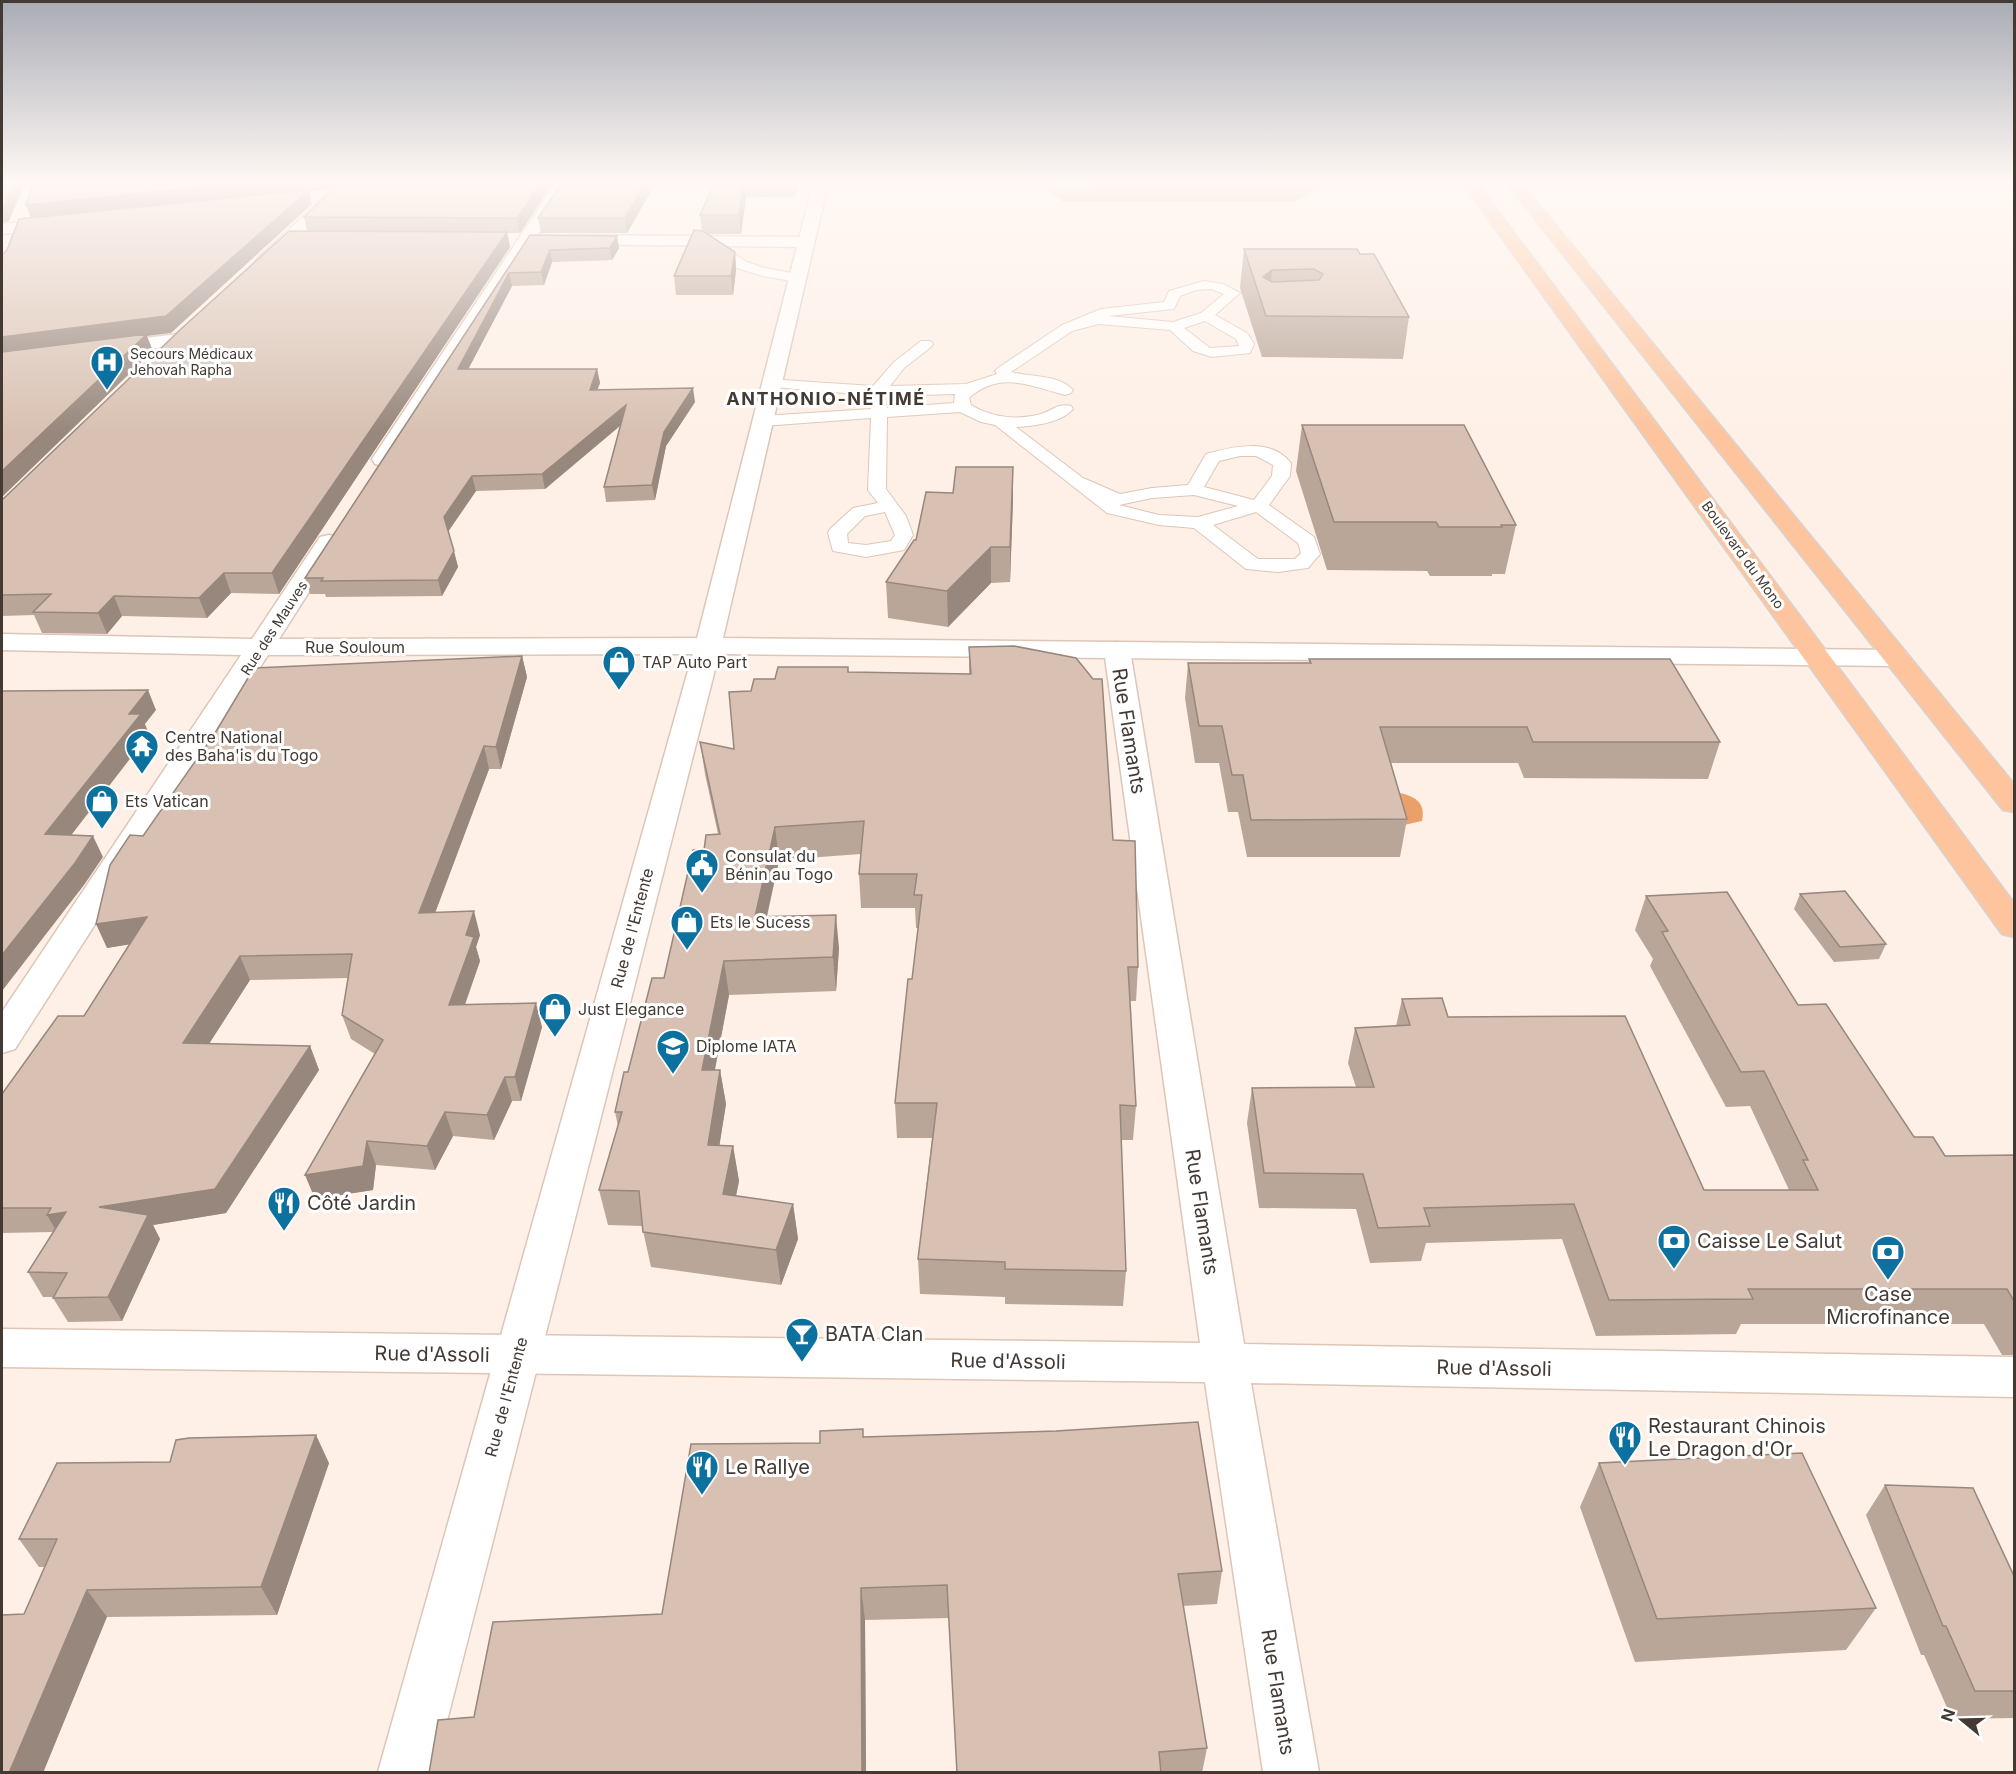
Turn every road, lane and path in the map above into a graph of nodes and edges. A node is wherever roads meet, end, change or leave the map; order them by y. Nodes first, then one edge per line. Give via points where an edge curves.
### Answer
1 (259, 267) edge
2 (515, 267) edge
3 (747, 267) edge
4 (800, 267) edge
5 (1531, 267) edge
6 (1581, 267) edge
7 (255, 270) edge
8 (797, 278) junction
9 (1169, 306) junction
10 (1206, 316) junction
11 (1241, 316) dead end
12 (195, 324) edge
13 (1174, 327) junction
14 (1067, 328) junction
15 (178, 340) junction
16 (926, 344) dead end
17 (84, 352) edge
18 (153, 365) edge
19 (1007, 378) junction
20 (773, 382) junction
21 (967, 389) junction
22 (1065, 390) dead end
23 (877, 391) junction
24 (963, 407) junction
25 (1065, 409) dead end
26 (879, 412) junction
27 (763, 421) junction
28 (1000, 421) junction
29 (371, 478) edge
30 (1078, 482) junction
31 (1194, 490) junction
32 (891, 506) dead end
33 (1259, 506) junction
34 (345, 518) edge
35 (1199, 523) junction
36 (2, 642) edge
37 (708, 646) junction
38 (262, 647) junction
39 (1117, 650) junction
40 (1896, 658) junction
41 (1820, 659) junction
42 (2014, 803) edge
43 (2014, 926) edge
44 (2, 1040) edge
45 (2, 1348) edge
46 (517, 1356) junction
47 (1226, 1363) junction
48 (2014, 1377) edge
49 (406, 1773) edge
50 (1291, 1773) edge

1 - 7 street
2 - 29 street
3 - 8 lane
4 - 8 street, Rue de l'Entente
5 - 41 highway, Boulevard du Mono
6 - 40 highway
8 - 20 street, Rue de l'Entente
9 - 10 lane
9 - 10 lane via 1174,294 1191,286 1217,285 1233,293
9 - 14 lane via 1106,312
10 - 11 lane
10 - 13 lane
10 - 13 lane via 1242,336 1247,344 1245,350 1208,352 1196,348
12 - 15 street
13 - 14 lane via 1099,320
14 - 19 lane via 1003,371
15 - 17 street
15 - 18 street
16 - 23 lane via 899,365
19 - 21 lane
19 - 22 lane via 1036,380
20 - 23 lane
20 - 27 street, Rue de l'Entente
21 - 23 lane
21 - 24 lane via 960,397
23 - 26 lane
24 - 26 lane
24 - 28 lane via 973,414
25 - 28 lane via 1044,418
26 - 27 lane
26 - 32 lane via 877,490
27 - 37 street, Rue de l'Entente
28 - 30 lane
30 - 31 lane via 1118,500
30 - 35 lane via 1113,509 1159,520
31 - 33 lane
31 - 33 lane via 1212,459 1242,450 1268,453 1282,463 1281,476
33 - 35 lane
33 - 35 lane via 1307,541 1311,554 1301,564 1253,565
34 - 38 street, Rue des Mauves
36 - 38 street, Rue Souloum
37 - 38 street, Rue Souloum
37 - 39 street, Rue Souloum
37 - 46 street, Rue de l'Entente
38 - 44 street, Rue des Mauves
39 - 41 street, Rue Souloum
39 - 47 street, Rue Flamants
40 - 41 street, Rue Souloum
40 - 42 highway
41 - 43 highway, Boulevard du Mono
45 - 46 street, Rue d'Assoli
46 - 47 street, Rue d'Assoli
46 - 49 street, Rue de l'Entente
47 - 48 street, Rue d'Assoli
47 - 50 street, Rue Flamants

